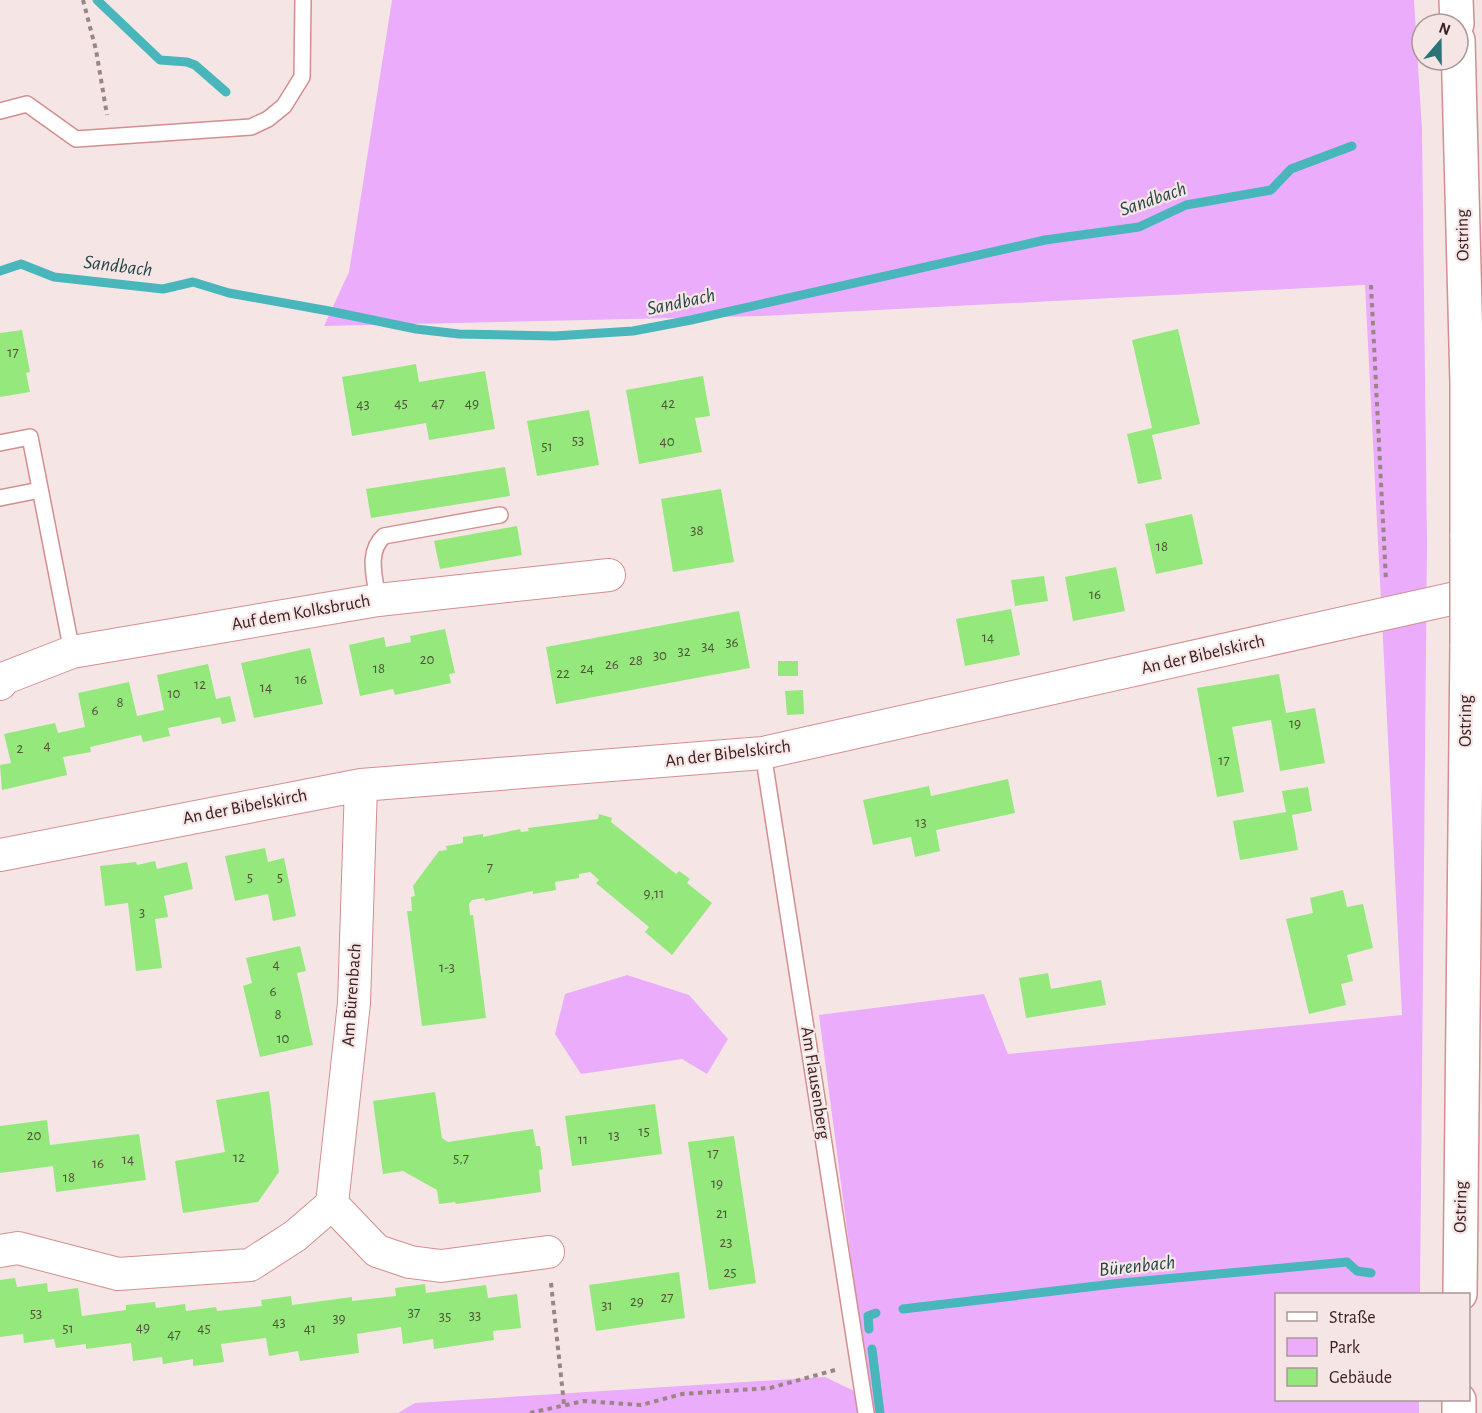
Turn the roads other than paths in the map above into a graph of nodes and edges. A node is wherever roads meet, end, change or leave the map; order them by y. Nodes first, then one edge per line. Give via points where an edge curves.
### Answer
1 (303, 0) edge
2 (1459, 72) edge
3 (0, 111) edge
4 (0, 443) edge
5 (40, 490) junction
6 (0, 498) edge
7 (500, 515) dead end
8 (609, 575) dead end
9 (1482, 592) edge
10 (378, 600) junction
11 (72, 652) junction
12 (0, 684) edge
13 (763, 753) junction
14 (361, 785) junction
15 (0, 855) edge
16 (332, 1204) junction
17 (0, 1251) edge
18 (548, 1252) road end
19 (1460, 1293) edge
20 (866, 1413) edge

1 - 3 lane via 302,77 284,106 251,127 76,139 27,104
2 - 19 main road, Ostring, bridge via 1467,383
4 - 5 lane via 30,437
5 - 6 lane
5 - 11 lane
7 - 10 lane via 384,536 375,544 373,555
8 - 10 street, Auf dem Kolksbruch
9 - 13 street, An der Bibelskirch
10 - 11 street, Auf dem Kolksbruch
11 - 12 street, Auf dem Kolksbruch via 4,678
13 - 14 street, An der Bibelskirch
13 - 20 lane, Am Flausenberg
14 - 15 street, An der Bibelskirch
14 - 16 street, Am Bürenbach via 354,1003
16 - 17 street via 296,1236 250,1265 117,1274 18,1248
16 - 18 street via 377,1251 410,1262 441,1266

